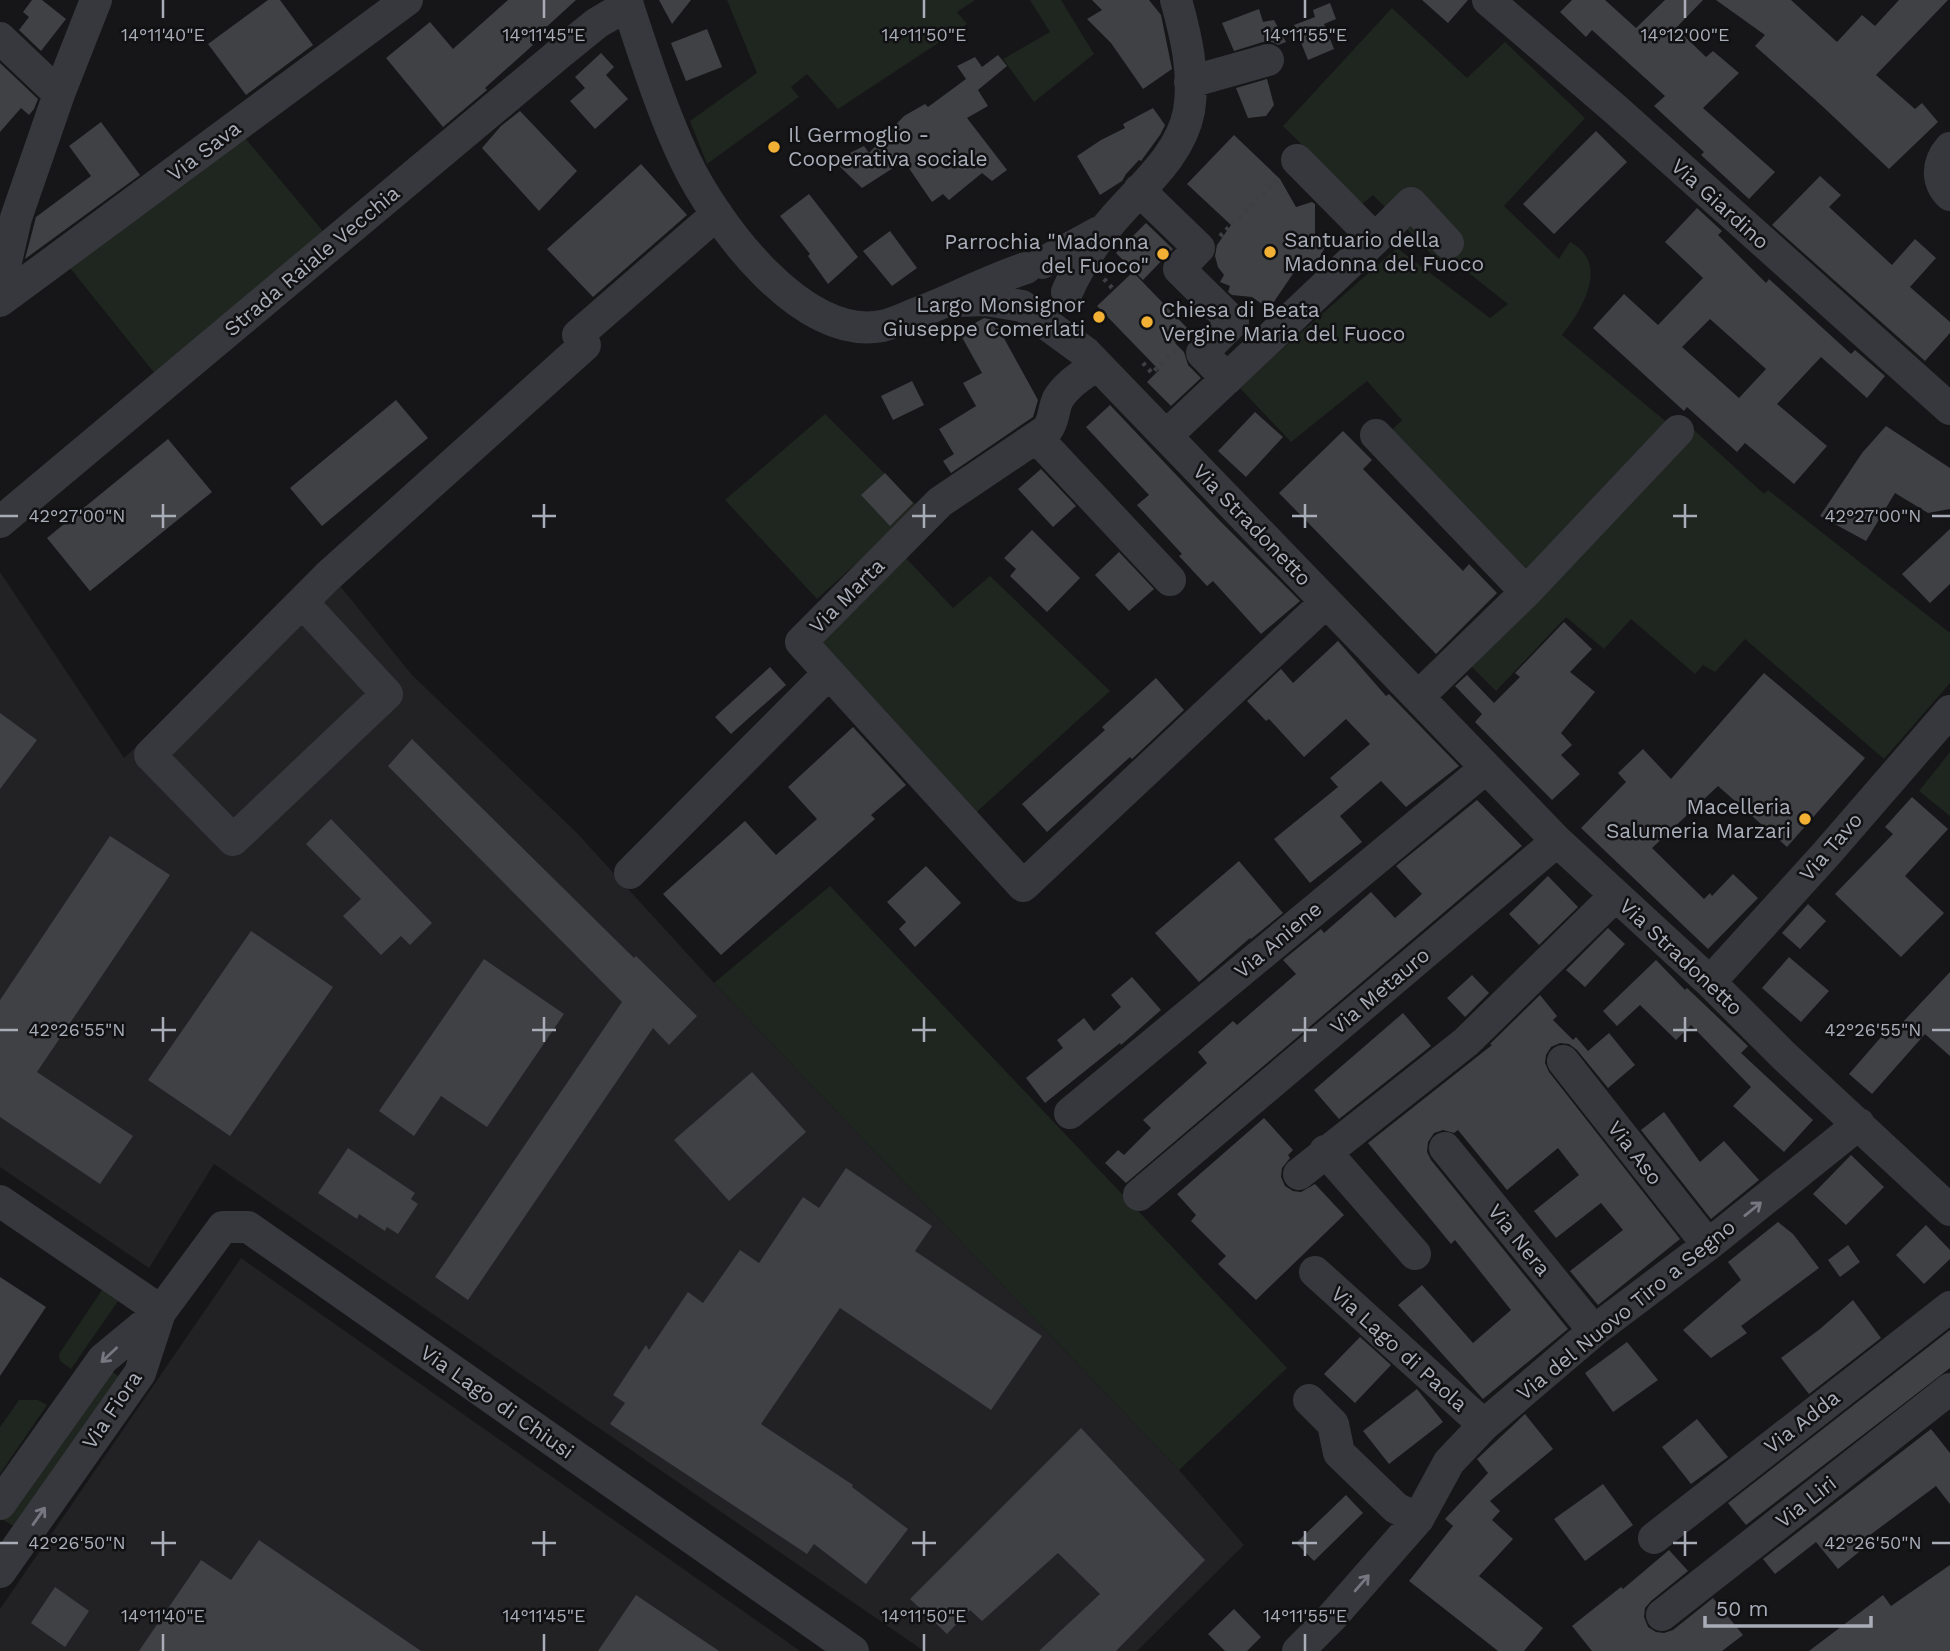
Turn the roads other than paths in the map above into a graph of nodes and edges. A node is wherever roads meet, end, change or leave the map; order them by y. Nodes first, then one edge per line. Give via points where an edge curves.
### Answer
1 (96, 0) edge
2 (407, 0) edge
3 (1176, 0) edge
4 (1488, 0) edge
5 (627, 2) edge
6 (0, 38) edge
7 (1268, 60) dead end
8 (1190, 82) junction
9 (59, 94) junction
10 (1950, 148) edge
11 (1297, 160) road end
12 (1139, 190) junction
13 (1950, 195) edge
14 (717, 214) junction
15 (1106, 228) junction
16 (1375, 239) junction
17 (1448, 243) dead end
18 (1034, 265) junction
19 (0, 288) edge
20 (1066, 295) junction
21 (0, 301) edge
22 (948, 302) junction
23 (1026, 309) junction
24 (1091, 359) junction
25 (1227, 379) junction
26 (1950, 409) edge
27 (1678, 431) dead end
28 (1376, 435) dead end
29 (1166, 436) junction
30 (1037, 438) junction
31 (0, 522) edge
32 (1170, 580) dead end
33 (1526, 592) junction
34 (1326, 602) junction
35 (303, 603) junction
36 (829, 673) junction
37 (1418, 697) junction
38 (1950, 711) edge
39 (1486, 768) junction
40 (1557, 841) junction
41 (630, 873) dead end
42 (1615, 896) junction
43 (1710, 982) junction
44 (1563, 1061) dead end
45 (1070, 1113) dead end
46 (1859, 1124) junction
47 (1445, 1149) dead end
48 (1325, 1151) junction
49 (1299, 1174) dead end
50 (1139, 1195) dead end
51 (0, 1201) edge
52 (1950, 1210) edge
53 (1708, 1245) junction
54 (1415, 1254) dead end
55 (1315, 1272) dead end
56 (1950, 1307) edge
57 (161, 1311) junction
58 (1594, 1331) junction
59 (1950, 1389) edge
60 (1309, 1400) dead end
61 (1484, 1426) junction
62 (0, 1504) edge
63 (1418, 1519) junction
64 (1654, 1538) dead end
65 (0, 1572) edge
66 (1662, 1615) dead end
67 (853, 1651) edge
68 (1298, 1651) edge

1 - 9 street
2 - 21 street, Via Sava
3 - 8 street via 1188,49
4 - 26 street, Via Giardino
5 - 14 street, Via Stradonetto via 664,111
5 - 31 street, Strada Raiale Vecchia
6 - 9 street
7 - 8 street
8 - 12 street via 1189,110 1179,137
9 - 19 street via 16,218
10 - 13 street via 1940,169 1942,185
11 - 16 street
12 - 15 street
12 - 25 street via 1199,248 1179,269 1233,322 1202,353
14 - 22 street, Via Stradonetto via 756,262 819,316 841,324 882,326
14 - 35 street via 578,335 585,345
15 - 18 street, Via Stradonetto
15 - 20 street
16 - 17 street via 1411,203
16 - 25 street
18 - 20 street via 1049,264 1061,272
18 - 22 street, Via Stradonetto
18 - 23 street via 1019,276 1016,286
20 - 23 street via 1050,313
20 - 24 street, Via Stradonetto via 1073,327
22 - 23 street, Via Stradonetto via 986,300
23 - 24 street, Via Stradonetto
24 - 29 street, Via Stradonetto
24 - 30 street, Via Marta via 1057,401 1054,420
25 - 29 street
27 - 33 street
28 - 33 street
29 - 34 street, Via Stradonetto
30 - 32 street
30 - 36 street, Via Marta via 940,502 801,642
33 - 37 street
34 - 36 street via 1023,886
34 - 37 street, Via Stradonetto
35 - 35 street via 150,755 233,840 387,694
36 - 41 street
37 - 39 street, Via Stradonetto
38 - 43 street, Via Tavo
39 - 40 street, Via Stradonetto
39 - 45 street, Via Aniene
40 - 42 street, Via Stradonetto
40 - 50 street, Via Metauro
42 - 43 street, Via Stradonetto
42 - 48 street via 1466,1042
43 - 46 street, Via Stradonetto
44 - 53 street, Via Aso
46 - 52 street, Via Stradonetto
53 -> 46 street, Via del Nuovo Tiro a Segno
47 - 58 street, Via Nera
48 - 49 street
48 - 54 street
51 - 57 street
53 - 58 street, Via del Nuovo Tiro a Segno
55 - 61 street, Via Lago di Paola
56 - 64 street, Via Adda
57 -> 62 street, Via Fiora via 103,1359
65 -> 57 street, Via Fiora via 139,1373
57 - 67 street, Via Lago di Chiusi via 223,1227 248,1227
58 - 61 street, Via del Nuovo Tiro a Segno
59 - 66 street, Via Liri
60 - 63 street via 1333,1424 1339,1453 1396,1508
61 - 63 street, Via del Nuovo Tiro a Segno via 1449,1462
68 -> 63 street, Via del Nuovo Tiro a Segno

